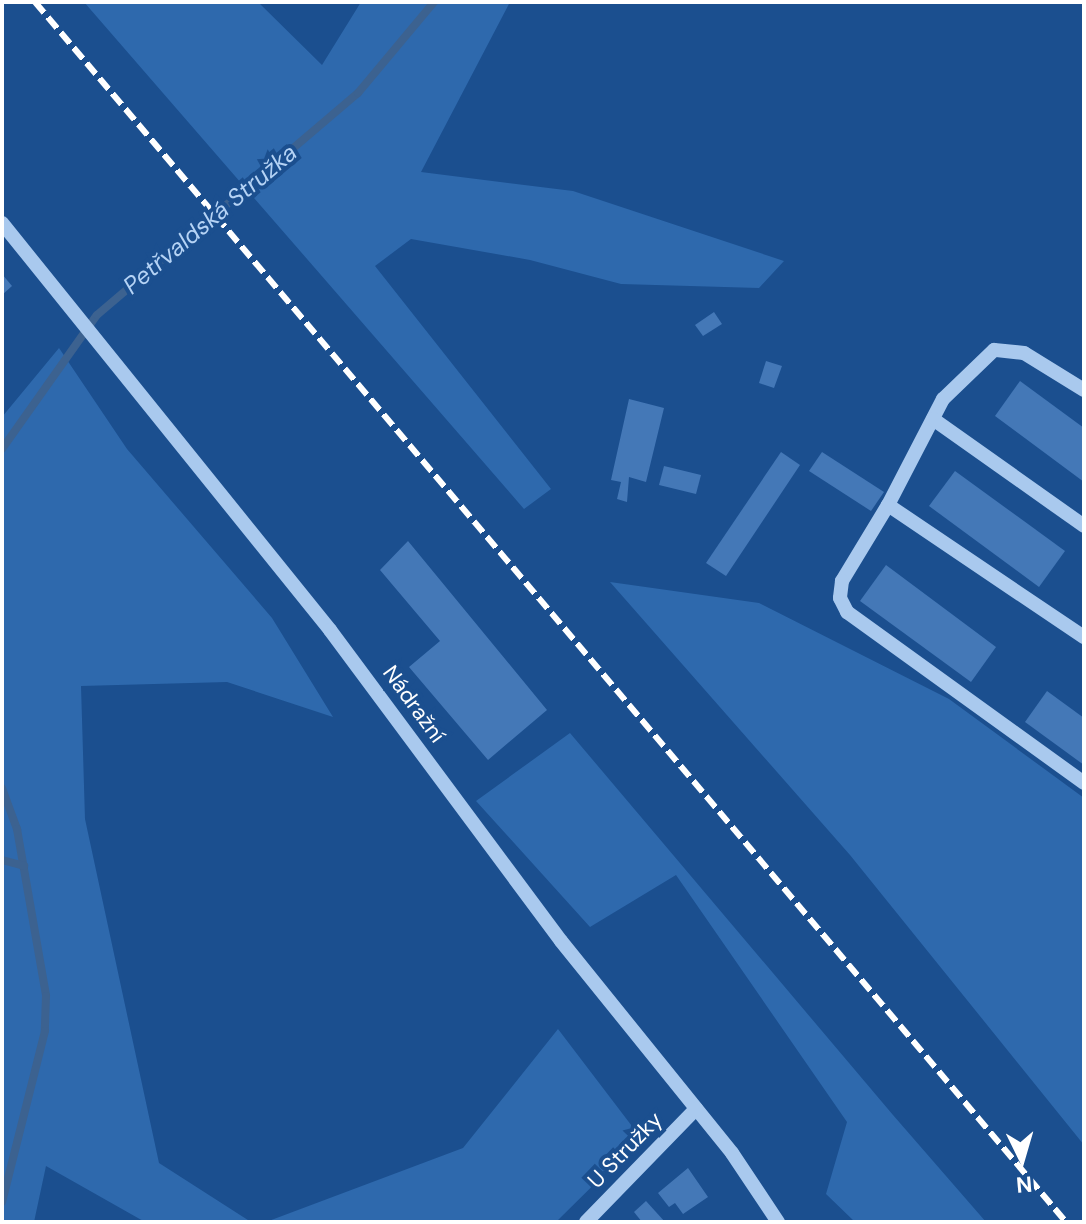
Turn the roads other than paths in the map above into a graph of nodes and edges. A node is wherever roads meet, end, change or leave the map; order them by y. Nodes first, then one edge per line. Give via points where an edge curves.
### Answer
1 (2, 223) edge
2 (1084, 390) edge
3 (933, 419) junction
4 (888, 505) junction
5 (1084, 526) edge
6 (1084, 637) edge
7 (1084, 783) edge
8 (696, 1109) junction
9 (586, 1222) edge
10 (778, 1222) edge

1 - 8 street, Nádražní via 330,630 561,941
2 - 3 street via 1024,353 994,350 943,399
3 - 4 street
3 - 5 street
4 - 6 street
4 - 7 street via 842,581 840,598 847,612
8 - 9 street, U Stružky
8 - 10 street, Nádražní

